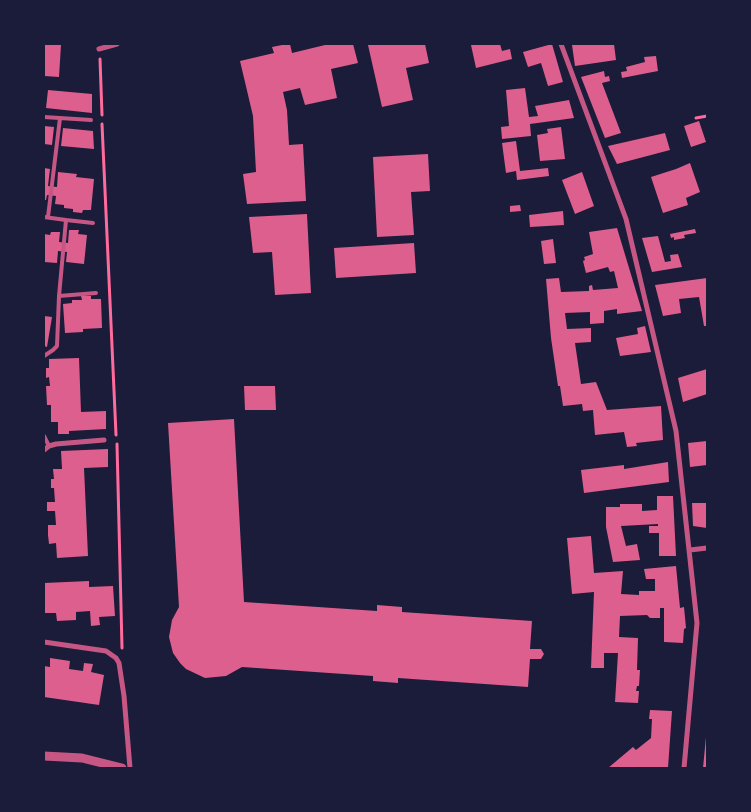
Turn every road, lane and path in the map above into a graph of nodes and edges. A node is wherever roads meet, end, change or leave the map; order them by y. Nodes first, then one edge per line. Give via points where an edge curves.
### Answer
1 (117, 44) edge
2 (561, 44) edge
3 (99, 49) joint
4 (707, 116) edge
5 (44, 117) edge
6 (60, 118) junction
7 (696, 118) dead end
8 (91, 120) dead end
9 (46, 217) edge
10 (66, 220) junction
11 (93, 223) dead end
12 (96, 293) dead end
13 (59, 296) junction
14 (44, 356) edge
15 (44, 436) edge
16 (104, 440) dead end
17 (49, 446) junction
18 (44, 450) edge
19 (707, 548) edge
20 (690, 550) junction
21 (44, 642) edge
22 (116, 658) junction
23 (44, 756) edge
24 (122, 768) edge
25 (130, 768) edge
26 (684, 768) edge

1 - 3 street
2 - 20 street via 626,219 676,431
3 - 22 path via 122,628 122,648
4 - 7 path
5 - 6 lane
6 - 8 lane
6 - 9 lane
9 - 10 lane
10 - 11 lane
10 - 13 lane
12 - 13 lane
13 - 14 lane via 57,346
15 - 17 lane
16 - 17 street
17 - 18 street
19 - 20 street
20 - 26 street via 697,623
21 - 22 street via 106,652
22 - 25 street via 124,696
23 - 24 street via 82,758

